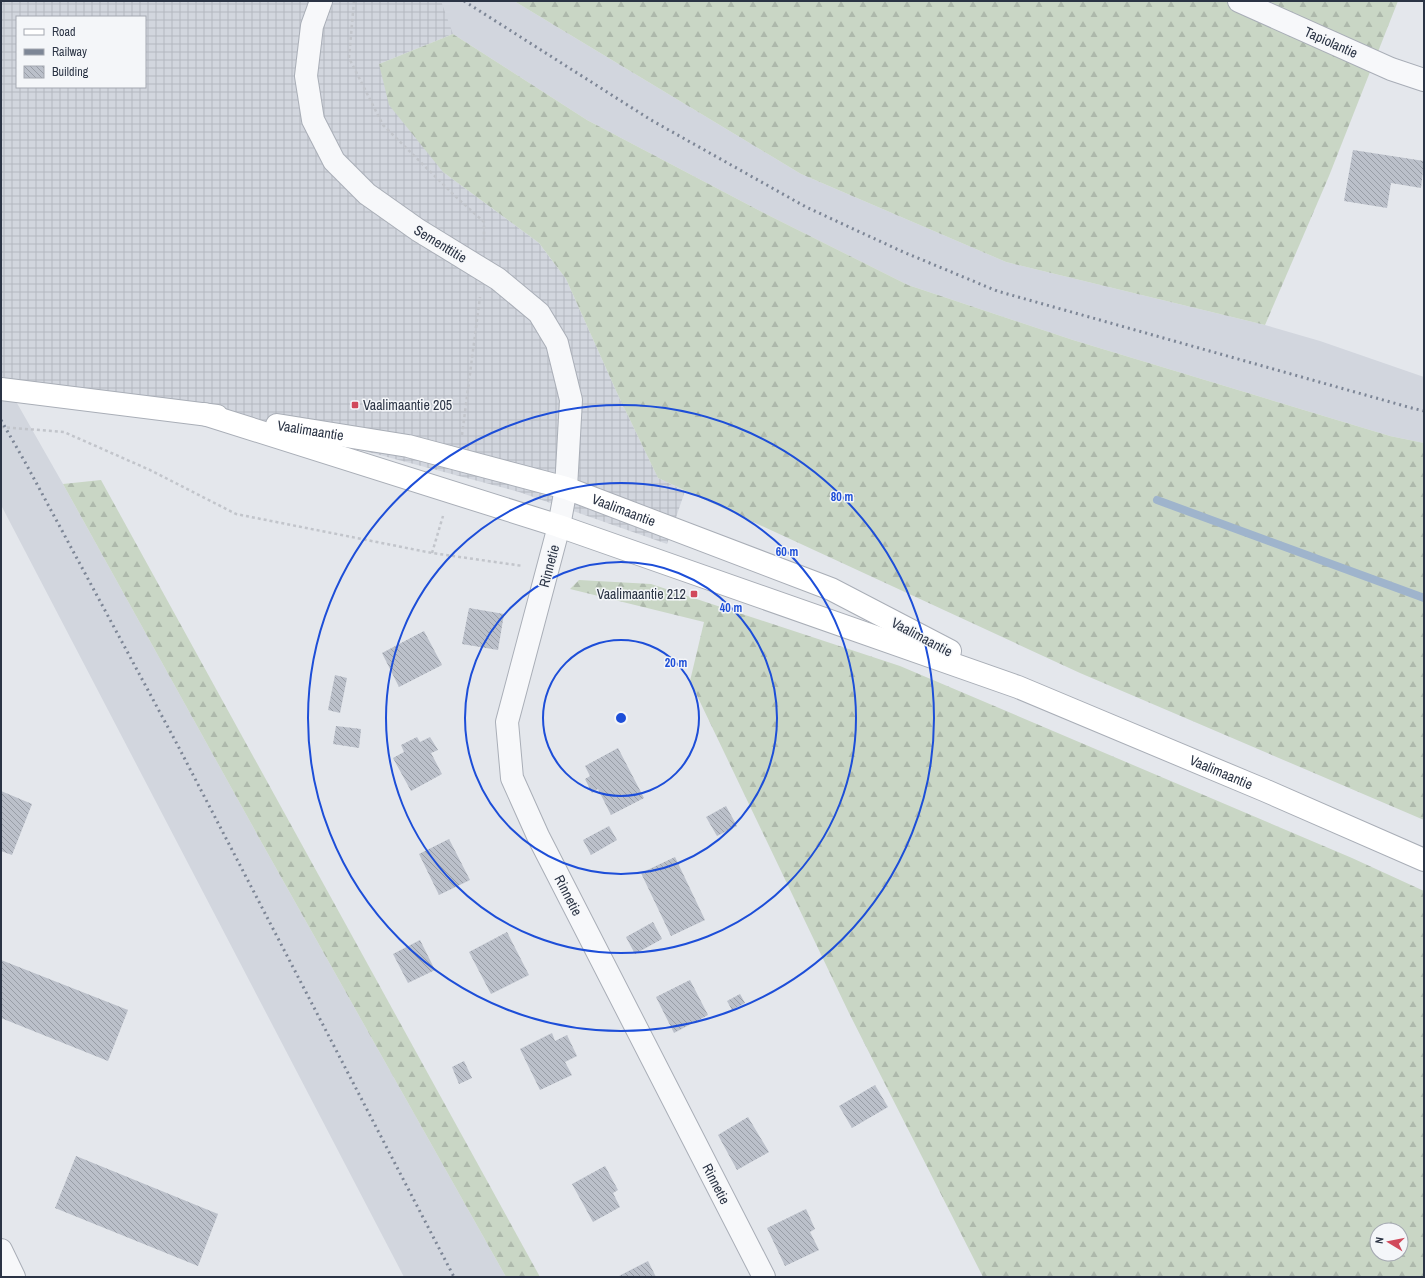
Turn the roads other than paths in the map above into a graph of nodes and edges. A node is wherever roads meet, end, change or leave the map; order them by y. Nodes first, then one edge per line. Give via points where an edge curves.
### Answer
1 (321, 1) edge
2 (1239, 1) edge
3 (1424, 80) edge
4 (1, 389) edge
5 (204, 414) junction
6 (566, 488) junction
7 (560, 526) junction
8 (1018, 687) junction
9 (1424, 860) edge
10 (1, 1250) edge
11 (14, 1277) edge
12 (764, 1277) edge

1 - 6 street, Sementtitie via 312,26 306,76 313,120 334,161 367,194 418,230 498,279 539,313 557,343 571,400
2 - 3 street, Tapiolantie via 1391,69
4 - 5 main road, Vaalimaantie
5 - 6 main road, Vaalimaantie via 408,446
5 - 7 main road, Vaalimaantie
6 - 7 street, Rinnetie
6 - 8 main road, Vaalimaantie via 831,589
7 - 8 main road, Vaalimaantie
7 - 12 street, Rinnetie via 507,722 512,778 538,836
8 - 9 main road, Vaalimaantie
10 - 11 street

